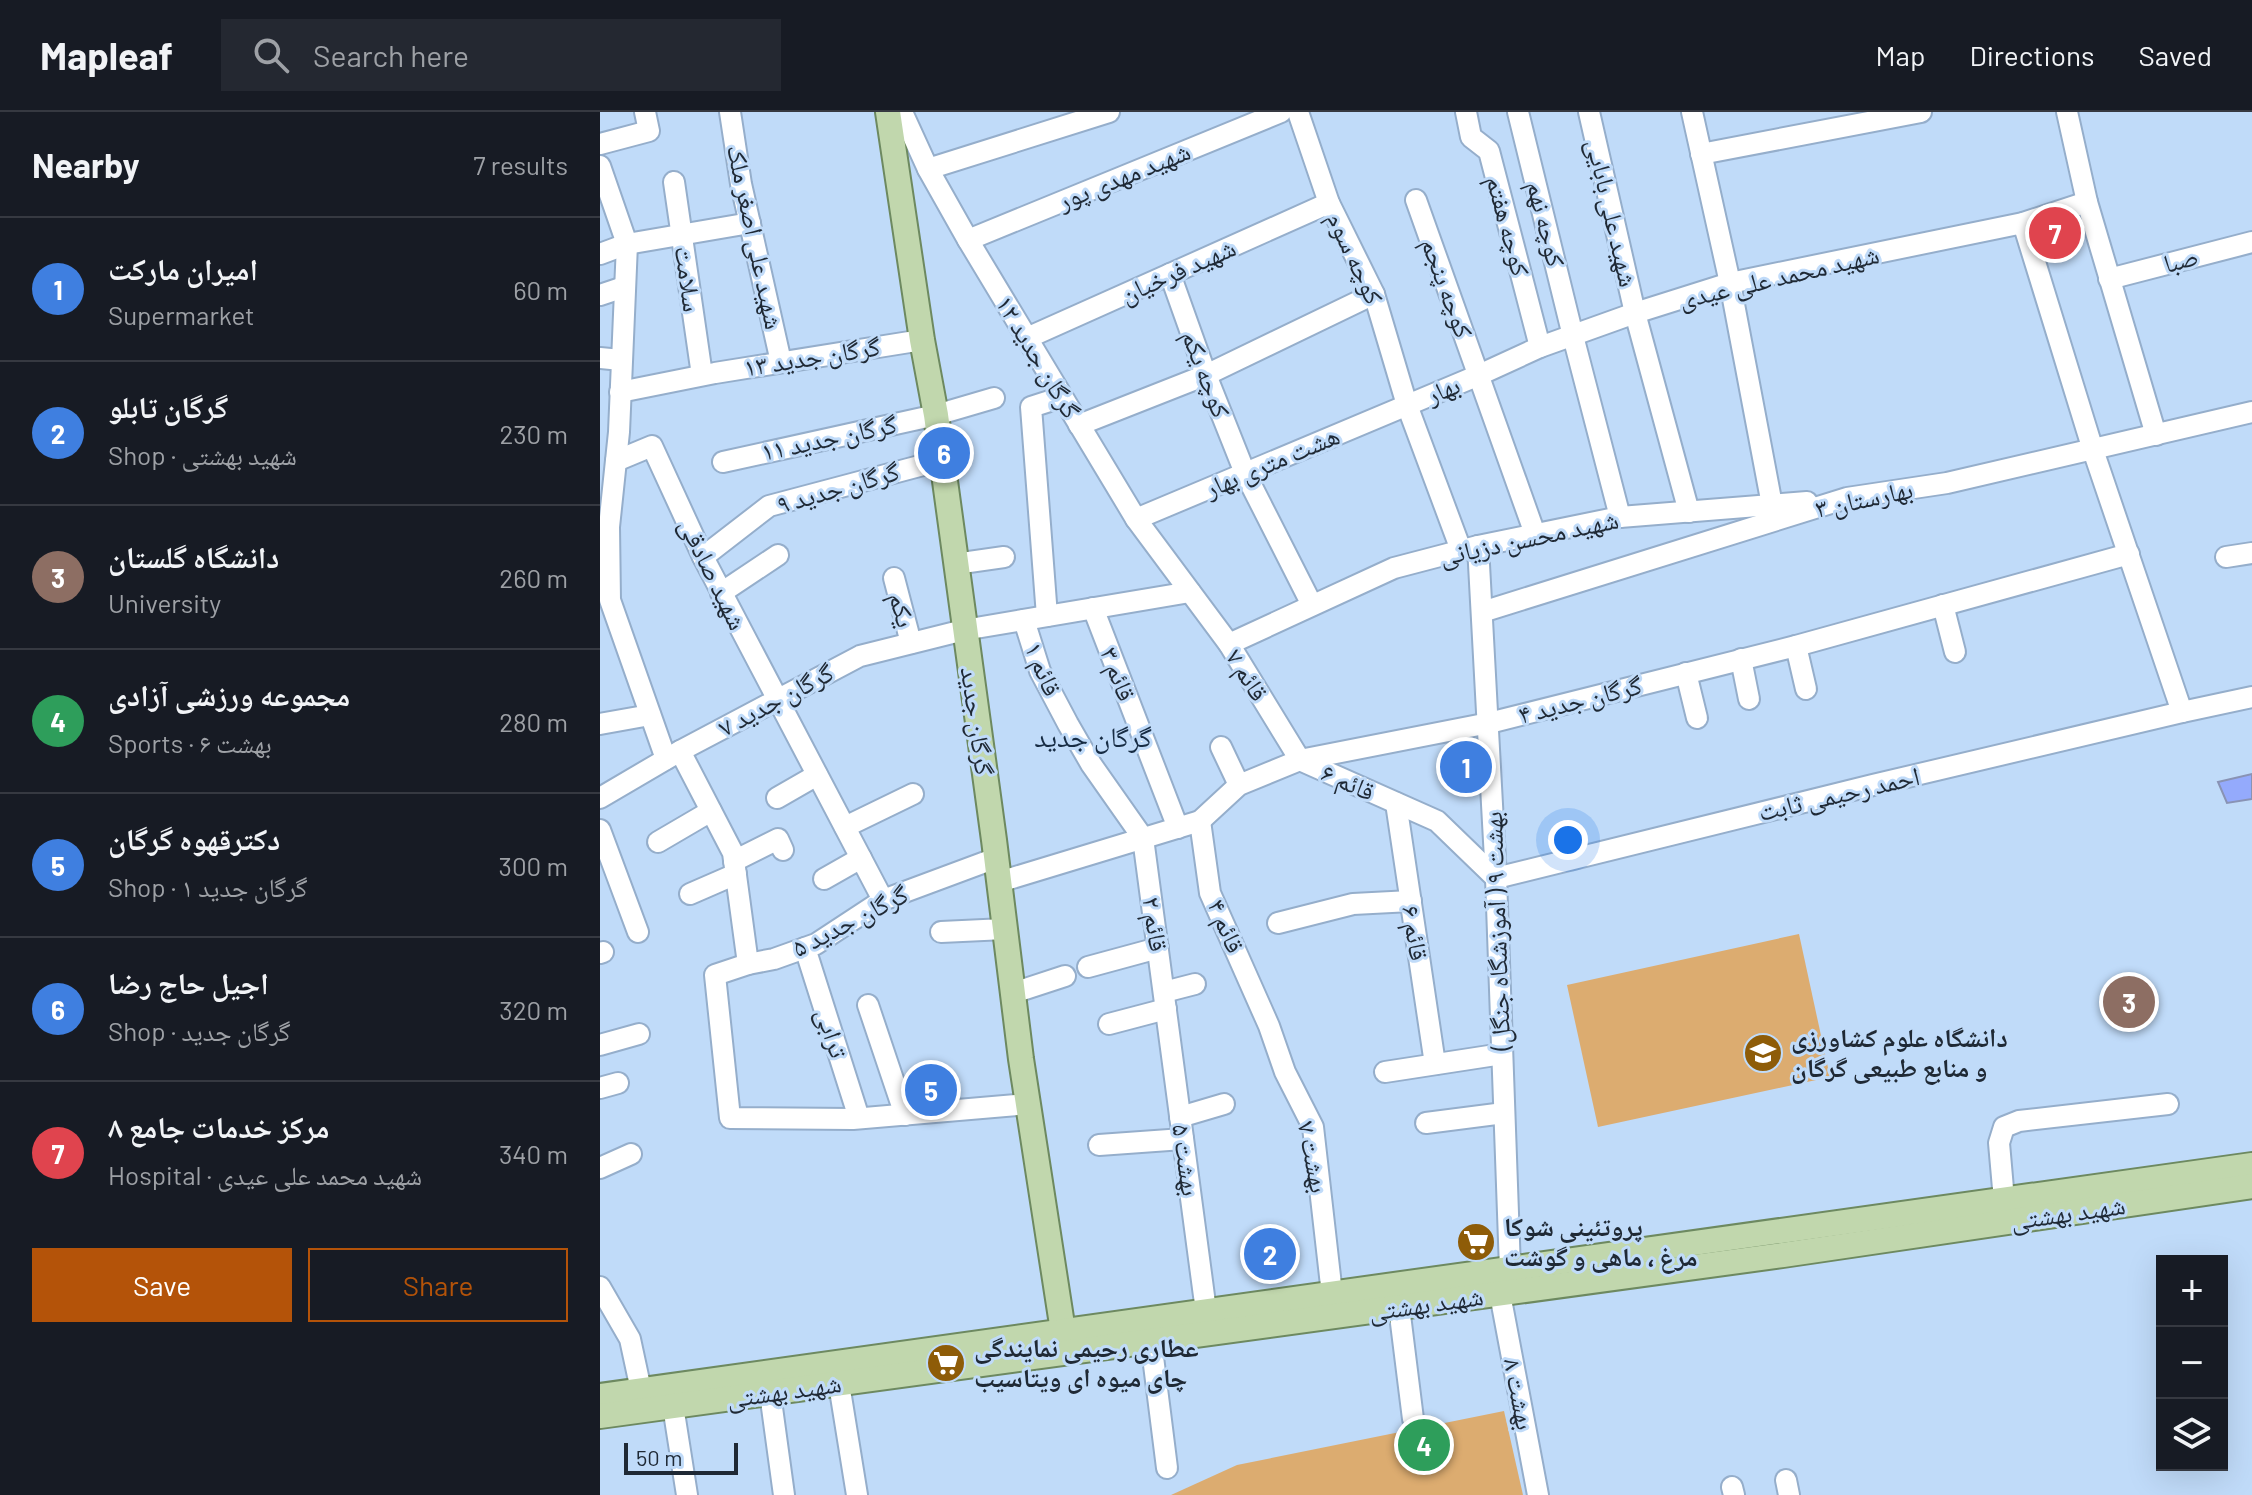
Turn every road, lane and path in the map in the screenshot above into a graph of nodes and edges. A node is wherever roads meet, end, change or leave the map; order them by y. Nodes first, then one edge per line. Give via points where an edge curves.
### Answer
1 (730, 112) edge
2 (888, 112) edge
3 (902, 112) edge
4 (1109, 112) edge
5 (1281, 112) edge
6 (1298, 112) edge
7 (1466, 112) edge
8 (1518, 112) edge
9 (1589, 112) edge
10 (1692, 112) edge
11 (1921, 112) edge
12 (2067, 112) edge
13 (647, 121) edge
14 (600, 144) edge
15 (1701, 154) junction
16 (600, 166) edge
17 (928, 169) junction
18 (674, 182) dead end
19 (604, 187) edge
20 (1416, 200) dead end
21 (2087, 202) junction
22 (1329, 203) junction
23 (750, 223) junction
24 (2023, 223) junction
25 (681, 236) junction
26 (968, 240) junction
27 (2252, 242) edge
28 (627, 244) junction
29 (600, 254) edge
30 (1170, 274) junction
31 (2109, 279) junction
32 (1730, 283) junction
33 (624, 287) junction
34 (1374, 294) junction
35 (600, 295) edge
36 (1635, 313) junction
37 (1573, 336) junction
38 (1027, 338) junction
39 (922, 340) junction
40 (1540, 347) junction
41 (600, 358) edge
42 (621, 360) junction
43 (781, 362) junction
44 (702, 375) junction
45 (1206, 375) junction
46 (1479, 375) junction
47 (620, 392) junction
48 (1062, 397) junction
49 (994, 398) dead end
50 (1407, 405) junction
51 (2252, 412) edge
52 (936, 415) junction
53 (1079, 425) junction
54 (609, 431) edge
55 (2156, 435) junction
56 (2093, 450) junction
57 (942, 460) junction
58 (616, 461) junction
59 (723, 462) dead end
60 (1245, 473) junction
61 (1847, 498) junction
62 (1772, 505) junction
63 (1689, 512) junction
64 (1620, 517) junction
65 (1136, 519) junction
66 (1535, 534) junction
67 (1470, 548) junction
68 (2252, 553) edge
69 (2129, 554) junction
70 (778, 555) dead end
71 (703, 557) junction
72 (1004, 557) dead end
73 (2226, 557) dead end
74 (955, 564) junction
75 (894, 578) dead end
76 (1190, 592) junction
77 (721, 593) junction
78 (1312, 605) junction
79 (1943, 605) junction
80 (1093, 608) junction
81 (1482, 612) junction
82 (1047, 616) junction
83 (1024, 620) junction
84 (964, 630) junction
85 (911, 643) junction
86 (1229, 644) junction
87 (1796, 646) junction
88 (1955, 652) dead end
89 (1741, 659) junction
90 (1686, 673) junction
91 (1806, 689) dead end
92 (2252, 697) edge
93 (1749, 699) dead end
94 (777, 700) junction
95 (2182, 712) junction
96 (650, 715) junction
97 (1697, 718) dead end
98 (1489, 723) junction
99 (600, 724) edge
100 (1221, 747) dead end
101 (673, 755) junction
102 (1300, 760) junction
103 (817, 775) junction
104 (1239, 785) junction
105 (913, 794) dead end
106 (600, 798) edge
107 (777, 798) dead end
108 (1396, 803) junction
109 (711, 811) junction
110 (1200, 821) junction
111 (845, 827) junction
112 (1178, 828) junction
113 (600, 830) edge
114 (1143, 838) junction
115 (658, 842) dead end
116 (783, 850) dead end
117 (861, 858) junction
118 (735, 868) junction
119 (998, 870) junction
120 (1496, 878) junction
121 (824, 879) dead end
122 (690, 894) dead end
123 (883, 900) junction
124 (1411, 901) junction
125 (1278, 923) dead end
126 (1005, 929) junction
127 (638, 932) dead end
128 (941, 932) dead end
129 (805, 948) junction
130 (1158, 948) junction
131 (748, 964) junction
132 (1088, 967) dead end
133 (1065, 976) dead end
134 (1195, 984) dead end
135 (1013, 993) junction
136 (1165, 1000) junction
137 (868, 1005) dead end
138 (1109, 1024) dead end
139 (1269, 1026) joint
140 (639, 1034) dead end
141 (600, 1045) edge
142 (1502, 1054) junction
143 (1435, 1064) junction
144 (1385, 1072) dead end
145 (1028, 1104) junction
146 (1224, 1104) dead end
147 (2168, 1104) dead end
148 (1504, 1113) junction
149 (905, 1115) junction
150 (1180, 1117) junction
151 (856, 1118) junction
152 (1426, 1123) dead end
153 (1183, 1139) junction
154 (1099, 1145) dead end
155 (631, 1154) dead end
156 (2252, 1165) edge
157 (600, 1168) edge
158 (2252, 1186) edge
159 (2004, 1200) junction
160 (1850, 1234) junction
161 (1510, 1269) junction
162 (600, 1287) edge
163 (1332, 1294) junction
164 (1500, 1294) junction
165 (1399, 1307) junction
166 (1206, 1311) junction
167 (1063, 1331) junction
168 (1151, 1341) junction
169 (921, 1362) junction
170 (839, 1384) junction
171 (770, 1393) junction
172 (600, 1396) edge
173 (637, 1397) junction
174 (673, 1406) junction
175 (600, 1416) edge
176 (1413, 1419) dead end
177 (1167, 1468) dead end
178 (687, 1495) edge
179 (784, 1495) edge
180 (857, 1495) edge
181 (1538, 1495) edge

1 - 23 street, شهید علی اصغر ملک
2 - 39 main road, گرگان جدید
3 - 17 street, گرگان جدید ۱۲
4 - 17 street
5 - 26 street, شهید مهدی پور
6 - 22 street, کوچه سوم
7 - 40 street, کوچه هفتم via 1471,137 1489,151
8 - 37 street, کوچه نهم
9 - 36 street, شهید علی بابایی
10 - 15 street
11 - 15 street
12 - 21 street
13 - 14 street
15 - 32 street
16 - 19 street
17 - 26 street, گرگان جدید ۱۲
18 - 25 street, سلامت
19 - 28 street
20 - 46 street, کوچه پنجم
21 - 24 street, شهید محمد علی عیدی
21 - 31 street
22 - 30 street, شهید فرخیان
22 - 34 street, کوچه سوم
23 - 25 street
23 - 43 street, شهید علی اصغر ملک
24 - 32 street, شهید محمد علی عیدی
24 - 56 street
25 - 28 street
25 - 44 street, سلامت
26 - 38 street, گرگان جدید ۱۲
27 - 31 street, صبا
28 - 29 street
28 - 33 street
30 - 38 street, شهید فرخیان
30 - 45 street, کوچه یکم
31 - 55 street
32 - 36 street, شهید محمد علی عیدی
32 - 62 street
33 - 35 street
33 - 42 street
34 - 45 street
34 - 50 street, کوچه سوم
36 - 37 street, شهید محمد علی عیدی
36 - 63 street, شهید علی بابایی
37 - 40 street, شهید محمد علی عیدی
37 - 64 street, کوچه نهم
38 - 48 street, گرگان جدید ۱۲
39 - 43 street, گرگان جدید ۱۳
39 - 52 main road, گرگان جدید
40 - 46 street, شهید محمد علی عیدی
41 - 42 street
42 - 47 street
43 - 44 street, گرگان جدید ۱۳
44 - 47 street, گرگان جدید ۱۳
45 - 53 street
45 - 60 street, کوچه یکم
46 - 50 street, بهار
46 - 66 street, کوچه پنجم
47 - 54 street
48 - 53 street, گرگان جدید ۱۲
48 - 82 street via 1031,407
49 - 52 street, گرگان جدید ۱۱
50 - 60 street, هشت متری بهار
50 - 67 street, کوچه سوم
51 - 55 street, بهارستان ۳
52 - 57 main road, گرگان جدید
52 - 59 street, گرگان جدید ۱۱
53 - 65 street, گرگان جدید ۱۲
54 - 58 street
55 - 56 street, بهارستان ۳
56 - 61 street, بهارستان ۳ via 1947,483
56 - 69 street
57 - 71 street, گرگان جدید ۹ via 769,506
57 - 74 main road, گرگان جدید
58 - 71 street, شهید صادقی via 652,446
58 - 96 street via 609,527 610,600
60 - 65 street, هشت متری بهار
60 - 78 street, کوچه یکم
61 - 62 street, شهید محسن دزیانی
61 - 81 street, بهارستان ۳
62 - 63 street, شهید محسن دزیانی
63 - 64 street, شهید محسن دزیانی
64 - 66 street, شهید محسن دزیانی
65 - 76 street, گرگان جدید ۱۲
66 - 67 street, شهید محسن دزیانی
67 - 78 street, شهید محسن دزیانی via 1394,568
67 - 81 street, بهشت ۹ ( آموزشگاه جنگل)
68 - 73 street
69 - 79 street, گرگان جدید ۴
69 - 95 street
70 - 77 street
71 - 77 street, شهید صادقی
72 - 74 street
74 - 84 main road, گرگان جدید
75 - 85 street, یکم
76 - 80 street, گرگان جدید ۷
76 - 86 street, ۷ قائم
77 - 94 street, شهید صادقی
78 - 86 street, شهید محسن دزیانی
79 - 87 street, گرگان جدید ۴
79 - 88 street
80 - 82 street, گرگان جدید ۷
80 - 112 street, ۳ قائم
81 - 98 street, بهشت ۹ ( آموزشگاه جنگل)
82 - 83 street, گرگان جدید ۷
83 - 84 street, گرگان جدید ۷
83 - 114 street, ۱ قائم via 1040,671 1068,724
84 - 85 street, گرگان جدید ۷
84 - 119 main road, گرگان جدید
85 - 94 street, گرگان جدید ۷ via 860,656
86 - 102 street, ۷ قائم
87 - 89 street, گرگان جدید ۴
87 - 91 street
89 - 90 street, گرگان جدید ۴
89 - 93 street
90 - 97 street
90 - 98 street, گرگان جدید ۴
92 - 95 street, احمد رحیمی ثابت
94 - 101 street, گرگان جدید ۷
94 - 103 street, شهید صادقی
95 - 120 street, احمد رحیمی ثابت
96 - 99 street
96 - 101 street
98 - 102 street, گرگان جدید ۴
98 - 120 street, بهشت ۹ ( آموزشگاه جنگل)
100 - 104 street
101 - 106 street, گرگان جدید ۷
101 - 109 street
102 - 104 street, گرگان جدید ۴
102 - 108 street, ۶ قائم
103 - 107 street
103 - 111 street, شهید صادقی
104 - 110 street, گرگان جدید ۴
105 - 111 street
108 - 120 street via 1437,821
108 - 124 street, قائم ۶
109 - 115 street
109 - 118 street
110 - 112 street, گرگان جدید ۴
110 - 139 street, قائم ۴ via 1210,893
111 - 117 street, شهید صادقی
112 - 114 street, گرگان جدید ۴
113 - 127 street
114 - 119 street, گرگان جدید ۴
114 - 130 street, ۲ قائم
116 - 118 street via 778,839
117 - 121 street
117 - 123 street, شهید صادقی
118 - 122 street
118 - 131 street
119 - 123 street, گرگان جدید ۵
119 - 126 main road, گرگان جدید
120 - 142 street, بهشت ۹ ( آموزشگاه جنگل)
123 - 129 street, گرگان جدید ۵
124 - 125 street via 1353,904
124 - 143 street, قائم ۶
126 - 128 street
126 - 135 main road, گرگان جدید
129 - 131 street, گرگان جدید ۵
129 - 151 street, ترابی
130 - 132 street
130 - 136 street, ۲ قائم
131 - 151 street, گرگان جدید ۵ via 715,975 730,1118
133 - 135 street
134 - 136 street
135 - 145 main road, گرگان جدید
136 - 138 street
136 - 150 street, بهشت ۵
137 - 149 street
139 - 163 street, بهشت ۷ via 1313,1127
140 - 141 street
142 - 143 street
142 - 148 street, بهشت ۹ ( آموزشگاه جنگل)
143 - 144 street
145 - 149 street
145 - 167 main road, گرگان جدید via 1038,1228
146 - 150 street
147 - 159 street via 2004,1127 1999,1143
148 - 152 street
148 - 161 street, بهشت ۹ ( آموزشگاه جنگل)
149 - 151 street
150 - 153 street, بهشت ۵
153 - 154 street
153 - 166 street, بهشت ۵
155 - 157 street
156 - 159 main road, شهید بهشتی
158 - 160 main road, شهید بهشتی
159 - 160 main road, شهید بهشتی
160 - 161 main road, شهید بهشتی
160 - 164 main road, شهید بهشتی
161 - 163 main road, شهید بهشتی
162 - 173 street via 630,1339
163 - 166 main road, شهید بهشتی
164 - 165 main road, شهید بهشتی
164 - 181 street, ۸ بهشت
165 - 168 main road, شهید بهشتی
165 - 176 street
166 - 167 main road, شهید بهشتی
167 - 169 main road, شهید بهشتی
168 - 169 main road, شهید بهشتی
168 - 177 street
169 - 170 main road, شهید بهشتی
169 - 173 main road, شهید بهشتی
170 - 171 main road, شهید بهشتی
170 - 180 street
171 - 174 main road, شهید بهشتی
171 - 179 street
172 - 173 main road, شهید بهشتی
173 - 174 main road, شهید بهشتی
173 - 175 main road, شهید بهشتی
174 - 178 street

